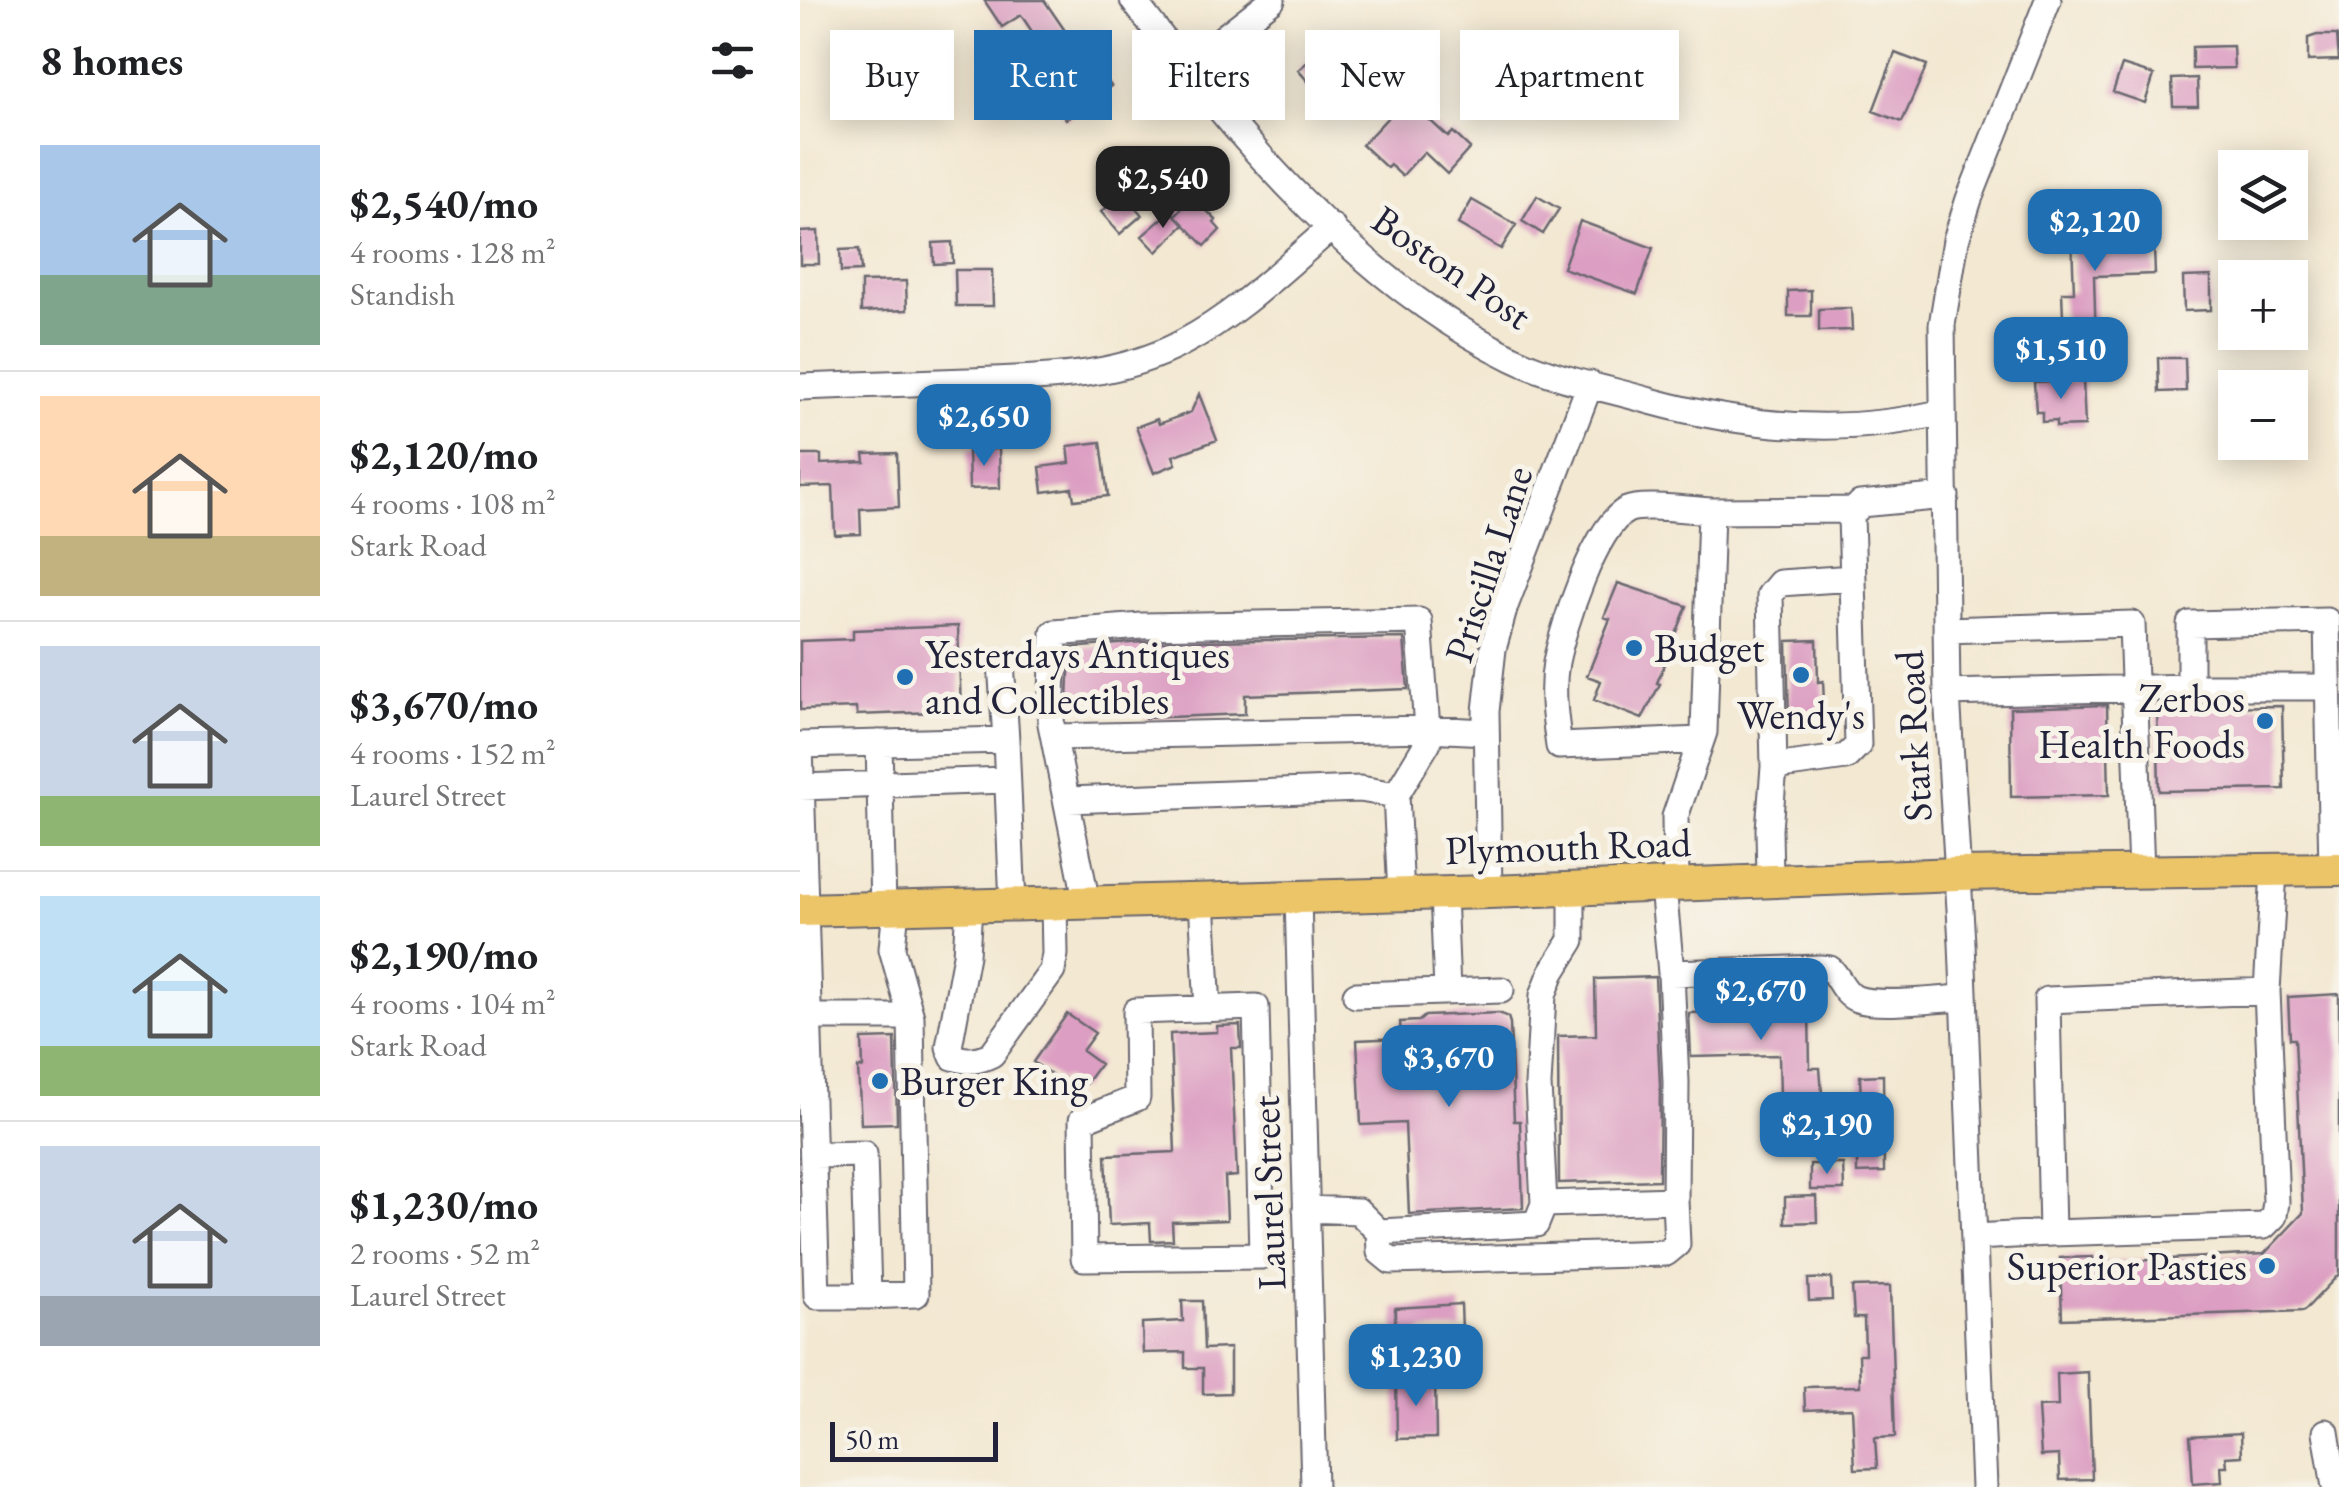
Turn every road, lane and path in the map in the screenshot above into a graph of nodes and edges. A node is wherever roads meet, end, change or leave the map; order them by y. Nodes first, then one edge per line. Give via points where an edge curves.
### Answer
1 (1134, 0) edge
2 (1272, 0) edge
3 (2048, 0) edge
4 (1157, 30) edge
5 (1234, 30) edge
6 (1229, 120) edge
7 (1332, 226) junction
8 (1590, 384) junction
9 (800, 387) edge
10 (1943, 412) junction
11 (1946, 496) junction
12 (1856, 510) junction
13 (1711, 511) junction
14 (1853, 578) junction
15 (1946, 630) junction
16 (1002, 662) dead end
17 (2328, 687) junction
18 (2134, 688) junction
19 (2190, 688) junction
20 (1947, 693) junction
21 (1428, 730) junction
22 (1486, 732) junction
23 (1054, 737) junction
24 (1006, 740) junction
25 (1701, 740) junction
26 (879, 743) junction
27 (800, 745) edge
28 (1774, 767) junction
29 (1008, 780) junction
30 (880, 784) junction
31 (801, 787) edge
32 (1396, 796) junction
33 (1068, 800) junction
34 (2274, 870) junction
35 (2335, 870) edge
36 (2141, 872) junction
37 (1957, 874) junction
38 (1770, 882) junction
39 (1670, 885) junction
40 (1572, 889) junction
41 (1489, 892) junction
42 (1401, 894) junction
43 (1442, 894) junction
44 (1298, 898) junction
45 (1202, 900) junction
46 (1070, 903) junction
47 (1013, 905) junction
48 (969, 906) junction
49 (890, 908) junction
50 (804, 910) edge
51 (1671, 974) junction
52 (1501, 990) dead end
53 (1447, 991) junction
54 (2267, 991) junction
55 (1356, 995) dead end
56 (1964, 998) junction
57 (1208, 1009) junction
58 (810, 1017) junction
59 (911, 1018) junction
60 (814, 1155) junction
61 (1260, 1194) junction
62 (1306, 1200) junction
63 (1676, 1200) junction
64 (1540, 1214) junction
65 (1379, 1232) junction
66 (2052, 1233) junction
67 (1974, 1236) junction
68 (1537, 1256) junction
69 (809, 1296) edge
70 (868, 1296) junction
71 (2326, 1432) dead end
72 (1314, 1487) edge
73 (1984, 1487) edge
74 (2335, 1487) edge

1 - 4 street, Boston Post
2 - 5 street
3 - 10 street, Stark Road via 1956,240 1942,325
6 - 7 street, Boston Post
7 - 8 street, Boston Post via 1434,311 1532,367
7 - 9 street via 1204,331 1126,366 1098,374
8 - 10 street, Boston Post via 1763,424 1901,422
8 - 22 street, Priscilla Lane via 1492,649
10 - 11 street, Stark Road
11 - 12 street via 1860,504
11 - 15 street, Stark Road
12 - 13 street
12 - 14 street
13 - 25 street
13 - 25 street via 1630,508 1616,517 1572,610 1556,662 1553,701 1559,746
14 - 28 street via 1858,745 1846,757
14 - 28 street via 1780,583 1770,595
15 - 18 street via 2132,624
15 - 20 street, Stark Road
16 - 24 street
17 - 19 street
17 - 19 street via 2327,622 2190,624
17 - 35 street
18 - 19 street
18 - 20 street
18 - 36 street
20 - 37 street, Stark Road
21 - 22 street
21 - 23 street
21 - 23 street via 1418,622 1162,626 1054,633
21 - 32 street via 1428,742
22 - 41 street, Priscilla Lane
23 - 33 street
24 - 26 street
24 - 29 street
25 - 39 street via 1676,818
26 - 27 street
26 - 30 street
27 - 31 street
28 - 38 street
29 - 30 street
29 - 47 street
30 - 31 street
30 - 49 street
31 - 50 street
32 - 33 street via 1360,789
32 - 42 street
33 - 46 street
34 - 35 main road, Plymouth Road
34 - 36 main road, Plymouth Road
34 - 54 street
36 - 37 main road, Plymouth Road
37 - 38 main road, Plymouth Road
37 - 56 street, Stark Road
38 - 39 main road, Plymouth Road
39 - 40 main road, Plymouth Road
39 - 51 street
40 - 41 main road, Plymouth Road
40 - 64 street via 1572,940 1544,996
41 - 43 main road, Plymouth Road
42 - 43 main road, Plymouth Road
42 - 44 main road, Plymouth Road
43 - 53 street
44 - 45 main road, Plymouth Road
44 - 62 street, Laurel Street
45 - 46 main road, Plymouth Road
45 - 57 street
46 - 47 main road, Plymouth Road
46 - 48 street via 1044,986 992,1054 966,1062 953,1057 949,1046
47 - 48 main road, Plymouth Road
48 - 49 main road, Plymouth Road
49 - 50 main road, Plymouth Road
49 - 59 street via 892,949
50 - 58 street
51 - 56 street via 1820,968 1830,969 1856,999
51 - 63 street
52 - 53 street
53 - 55 street
54 - 66 street via 2274,1216 2264,1226
54 - 66 street via 2047,1000
56 - 67 street, Stark Road
57 - 61 street via 1256,1008
57 - 61 street via 1136,1011 1137,1098 1082,1120 1084,1258 1262,1256
58 - 59 street
58 - 60 street
59 - 70 street via 916,1294
60 - 69 street
60 - 70 street via 864,1154
61 - 62 street
62 - 65 street via 1358,1211
62 - 72 street, Laurel Street
63 - 64 street
63 - 68 street via 1677,1244 1666,1253
64 - 65 street
64 - 68 street
65 - 68 street via 1380,1252 1391,1261
66 - 67 street
67 - 73 street, Stark Road
69 - 70 street
71 - 74 street

